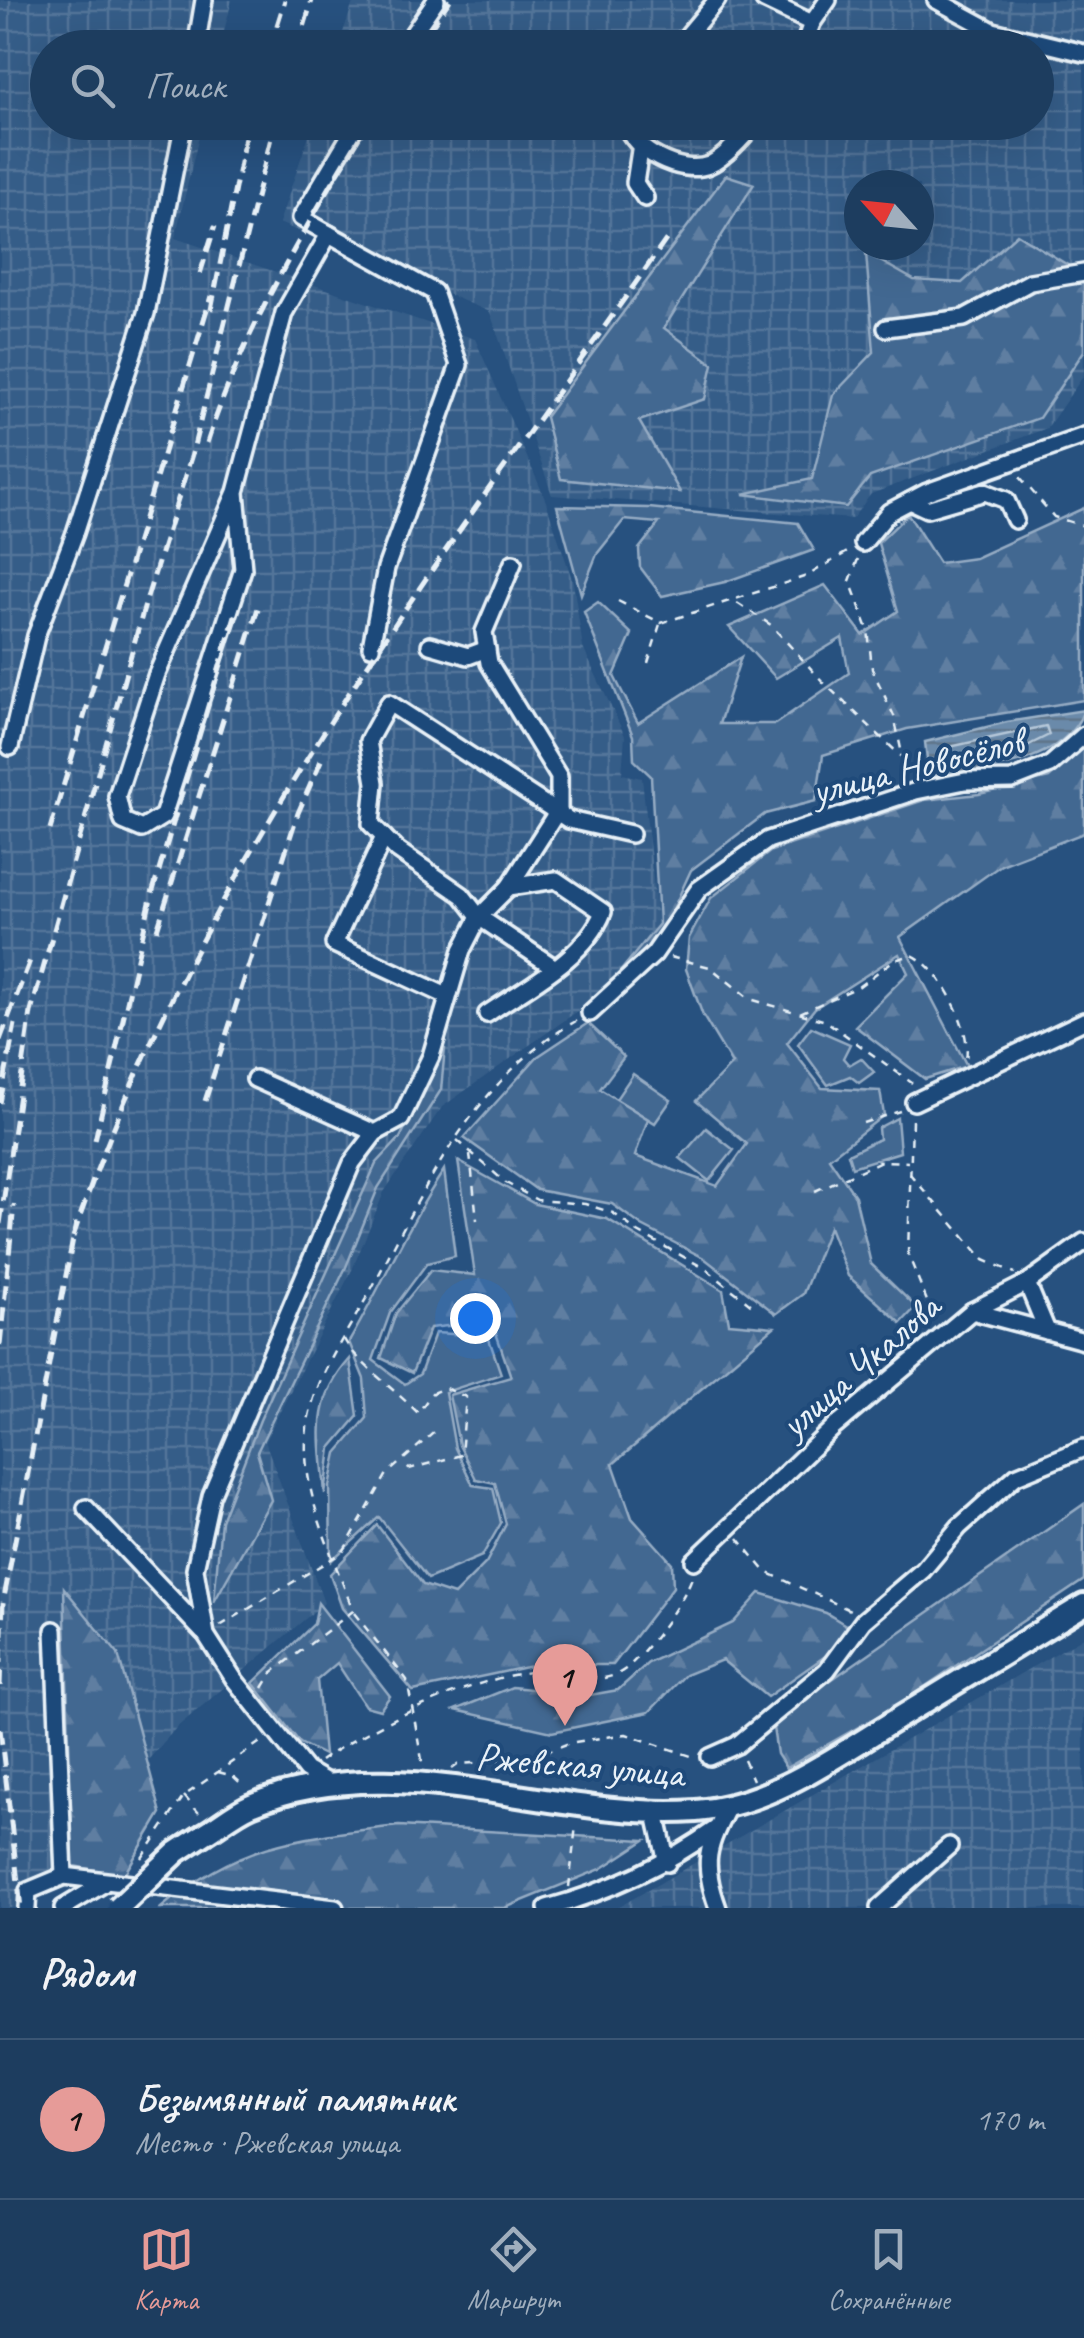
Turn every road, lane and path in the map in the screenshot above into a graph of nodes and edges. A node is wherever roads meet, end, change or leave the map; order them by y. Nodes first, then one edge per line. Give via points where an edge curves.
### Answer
1 (204, 0) edge
2 (436, 0) edge
3 (717, 0) edge
4 (764, 0) edge
5 (828, 0) edge
6 (936, 0) edge
7 (812, 23) junction
8 (199, 30) edge
9 (415, 30) edge
10 (692, 30) edge
11 (809, 30) edge
12 (991, 30) edge
13 (1054, 46) edge
14 (1084, 53) edge
15 (180, 140) edge
16 (347, 140) edge
17 (638, 140) edge
18 (737, 140) edge
19 (641, 144) junction
20 (645, 198) dead end
21 (328, 234) junction
22 (1084, 273) edge
23 (886, 328) dead end
24 (1084, 436) edge
25 (1008, 463) junction
26 (236, 492) junction
27 (910, 501) junction
28 (1015, 520) dead end
29 (1084, 526) edge
30 (863, 543) junction
31 (513, 563) dead end
32 (618, 601) dead end
33 (736, 602) junction
34 (660, 623) junction
35 (430, 645) dead end
36 (371, 647) dead end
37 (487, 649) junction
38 (648, 663) dead end
39 (1084, 735) edge
40 (10, 747) dead end
41 (903, 758) junction
42 (904, 794) junction
43 (559, 809) junction
44 (631, 834) dead end
45 (384, 837) junction
46 (509, 887) junction
47 (479, 917) junction
48 (654, 954) junction
49 (555, 968) junction
50 (447, 996) junction
51 (590, 1013) joint
52 (487, 1014) dead end
53 (799, 1014) junction
54 (1084, 1021) edge
55 (968, 1048) dead end
56 (255, 1079) dead end
57 (914, 1102) junction
58 (863, 1122) dead end
59 (375, 1132) junction
60 (456, 1138) junction
61 (470, 1152) junction
62 (909, 1162) junction
63 (908, 1172) junction
64 (815, 1191) dead end
65 (477, 1220) dead end
66 (1084, 1242) edge
67 (1027, 1284) junction
68 (757, 1309) dead end
69 (972, 1311) junction
70 (1048, 1332) junction
71 (942, 1336) junction
72 (344, 1338) junction
73 (1084, 1341) edge
74 (440, 1427) dead end
75 (1084, 1448) edge
76 (402, 1462) junction
77 (86, 1508) dead end
78 (729, 1526) junction
79 (334, 1558) junction
80 (694, 1560) joint
81 (1084, 1606) edge
82 (353, 1611) junction
83 (863, 1621) junction
84 (54, 1630) dead end
85 (206, 1634) junction
86 (254, 1702) junction
87 (412, 1710) junction
88 (275, 1732) junction
89 (738, 1744) junction
90 (710, 1757) joint
91 (424, 1768) dead end
92 (306, 1770) junction
93 (214, 1772) junction
94 (448, 1772) dead end
95 (332, 1785) junction
96 (250, 1792) dead end
97 (286, 1794) junction
98 (184, 1796) junction
99 (760, 1796) junction
100 (578, 1803) junction
101 (729, 1805) junction
102 (655, 1810) junction
103 (204, 1825) junction
104 (717, 1828) junction
105 (949, 1846) dead end
106 (668, 1864) junction
107 (64, 1876) junction
108 (103, 1884) junction
109 (133, 1888) junction
110 (566, 1903) junction
111 (27, 1908) edge
112 (63, 1908) edge
113 (118, 1908) edge
114 (335, 1908) edge
115 (547, 1908) edge
116 (718, 1908) edge
117 (879, 1908) edge

1 - 8 street
2 - 9 street
3 - 10 street
4 - 7 street
5 - 7 street
6 - 12 street
7 - 11 street
13 - 14 street
15 - 40 street via 146,313 36,636
16 - 21 street via 301,218
17 - 19 street
18 - 19 street via 710,165 685,168
19 - 20 street via 636,183
21 - 26 street via 284,313
21 - 36 street via 434,292 459,364 386,568
22 - 23 street via 1030,282 964,318
24 - 25 street
25 - 27 street
25 - 29 path via 1054,517
26 - 26 street via 244,570 162,816 142,829 123,821 118,796 156,674
27 - 28 street via 927,509 986,492 1006,500
27 - 30 street via 890,512
30 - 33 path via 808,576
30 - 41 path via 850,582
31 - 37 street via 484,632
32 - 34 path
33 - 34 path
33 - 41 path via 771,624
34 - 38 path
35 - 37 street via 468,656
37 - 43 street via 489,663 559,777
39 - 42 street, улица Новосёлов via 1050,765 1012,780
41 - 42 path
42 - 48 street, улица Новосёлов via 768,840 699,889
43 - 44 street via 569,820
43 - 45 street via 506,782 389,702 368,740 371,824
43 - 46 street
45 - 47 street via 462,895
45 - 50 street via 334,944
46 - 47 street
46 - 49 street via 556,880 603,912 595,931
47 - 49 street
47 - 50 street
48 - 51 street, улица Новосёлов
48 - 53 path via 710,967 750,998
49 - 52 street
50 - 59 street via 431,1056 401,1118
51 - 60 path via 529,1056 470,1114
53 - 55 path via 912,955 928,962 956,1005
53 - 57 path via 826,1021 876,1055 913,1084
54 - 57 street
56 - 59 street
57 - 58 path via 895,1115
57 - 62 path
59 - 85 street via 352,1163 211,1496 194,1569
60 - 61 path
60 - 72 path
61 - 65 path
61 - 68 path via 537,1200 613,1212
62 - 63 path
62 - 64 path via 881,1161
63 - 67 path via 984,1260
63 - 71 path via 908,1254
66 - 67 street, улица Чкалова
67 - 69 street, улица Чкалова
67 - 70 street
69 - 70 street
69 - 71 street, улица Чкалова
70 - 73 street
71 - 78 street, улица Чкалова
72 - 76 path via 418,1413 445,1388 466,1397 461,1455 409,1470
72 - 79 path via 316,1388 307,1429 307,1474
74 - 76 path
75 - 83 street, Ржевская улица via 1016,1476
76 - 79 path via 387,1474
77 - 85 street
78 - 80 street, улица Чкалова
78 - 83 path via 766,1572 849,1608
79 - 82 path
79 - 85 path
80 - 87 path via 691,1582 624,1671 600,1680 532,1672
81 - 99 main road, Ржевская улица
82 - 86 path via 272,1674
82 - 87 path via 407,1680
83 - 89 street, Ржевская улица via 827,1670
84 - 107 street
85 - 86 street
86 - 88 street
87 - 91 path
87 - 92 path via 359,1734
88 - 92 street
88 - 93 path
89 - 90 street, Ржевская улица
89 - 99 path
90 - 94 path via 626,1734 599,1735 526,1760 459,1764
92 - 95 street
92 - 97 street
93 - 96 path via 233,1776
93 - 98 path
95 - 97 main road, Ржевская улица
95 - 100 main road, Ржевская улица via 409,1783
97 - 103 main road, Ржевская улица
98 - 103 path
98 - 109 path via 148,1846
99 - 101 main road, Ржевская улица
100 - 102 main road, Ржевская улица
100 - 110 path
101 - 102 main road, Ржевская улица
101 - 104 street
102 - 106 street
103 - 113 main road, Ржевская улица, bridge
104 - 106 street
104 - 116 street via 706,1875
105 - 117 street
106 - 110 street
107 - 108 street
107 - 111 street via 28,1890
108 - 109 street
108 - 112 street
109 - 114 street
110 - 115 street

